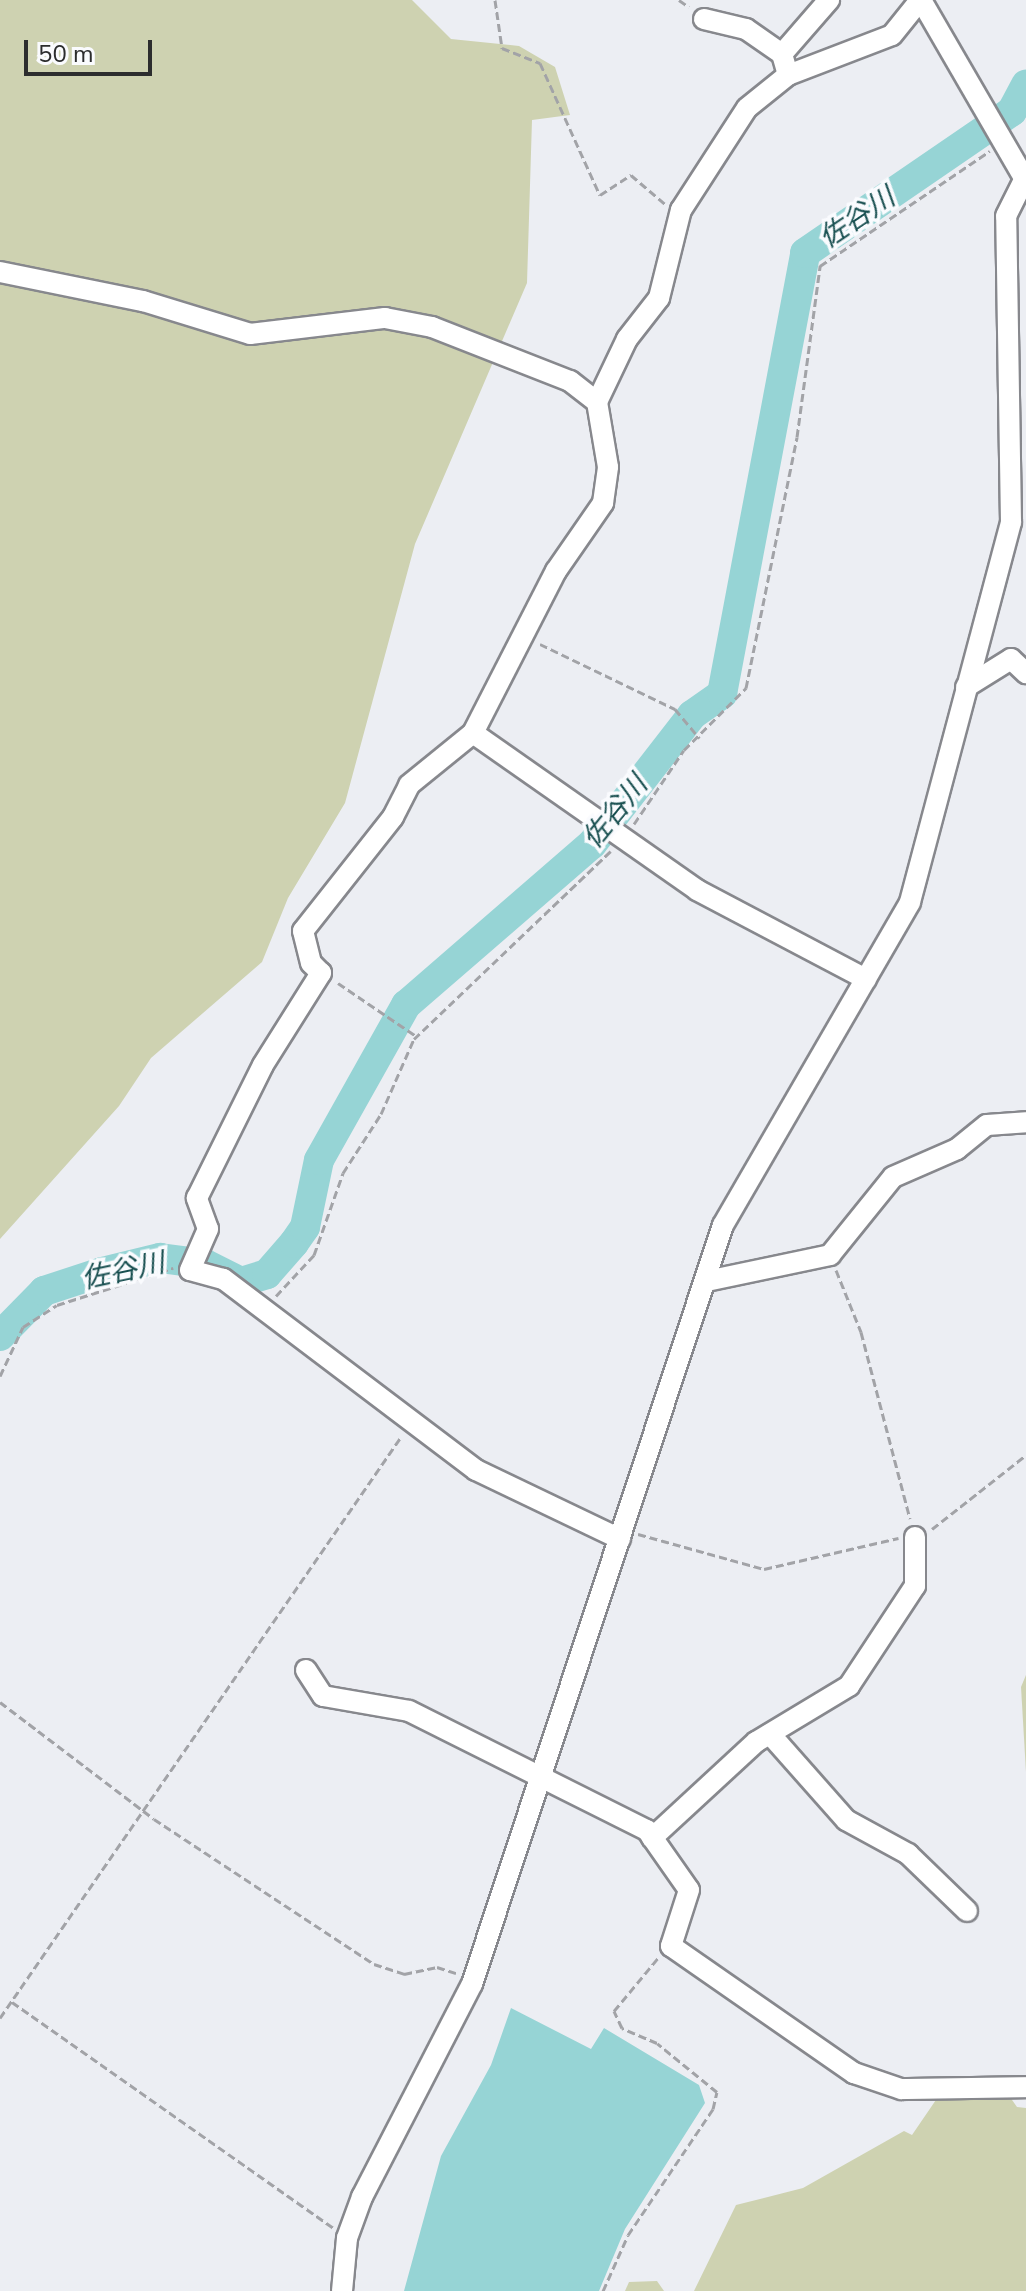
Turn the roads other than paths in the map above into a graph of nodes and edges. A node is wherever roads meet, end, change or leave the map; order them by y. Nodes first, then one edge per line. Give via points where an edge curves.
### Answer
1 (829, 0) edge
2 (920, 0) edge
3 (704, 19) dead end
4 (782, 54) junction
5 (788, 75) junction
6 (1025, 177) edge
7 (0, 272) edge
8 (597, 402) junction
9 (1026, 673) edge
10 (966, 687) junction
11 (473, 733) junction
12 (866, 979) junction
13 (1026, 1122) edge
14 (707, 1281) junction
15 (622, 1534) junction
16 (915, 1537) road end
17 (306, 1670) dead end
18 (770, 1734) junction
19 (540, 1779) junction
20 (652, 1838) junction
21 (967, 1911) dead end
22 (1026, 2087) edge
23 (342, 2291) edge

1 - 4 street
2 - 5 street via 892,35
2 - 6 street
3 - 4 street via 746,29
4 - 5 street
5 - 8 street via 747,108 681,210 659,298 627,339
6 - 10 street via 1006,216 1011,522
7 - 8 street via 143,301 250,334 385,318 432,327 570,381
8 - 11 street via 608,467 603,503 517,643
9 - 10 street via 1011,659
10 - 12 street via 910,902
11 - 12 street via 623,841 787,943
11 - 15 street via 409,785 393,817 303,931 311,963 321,973 263,1065 197,1198 208,1229 190,1270 223,1279 476,1470
12 - 14 street via 723,1225
13 - 14 street via 987,1125 957,1149 893,1177 830,1255
14 - 15 street
15 - 19 street
16 - 18 street via 915,1586 880,1647 849,1686
17 - 19 street via 323,1696 409,1711
18 - 20 street
18 - 21 street via 846,1820 908,1854
19 - 20 street
19 - 23 street via 474,1979 347,2238
20 - 22 street via 689,1890 671,1946 854,2073 901,2089

